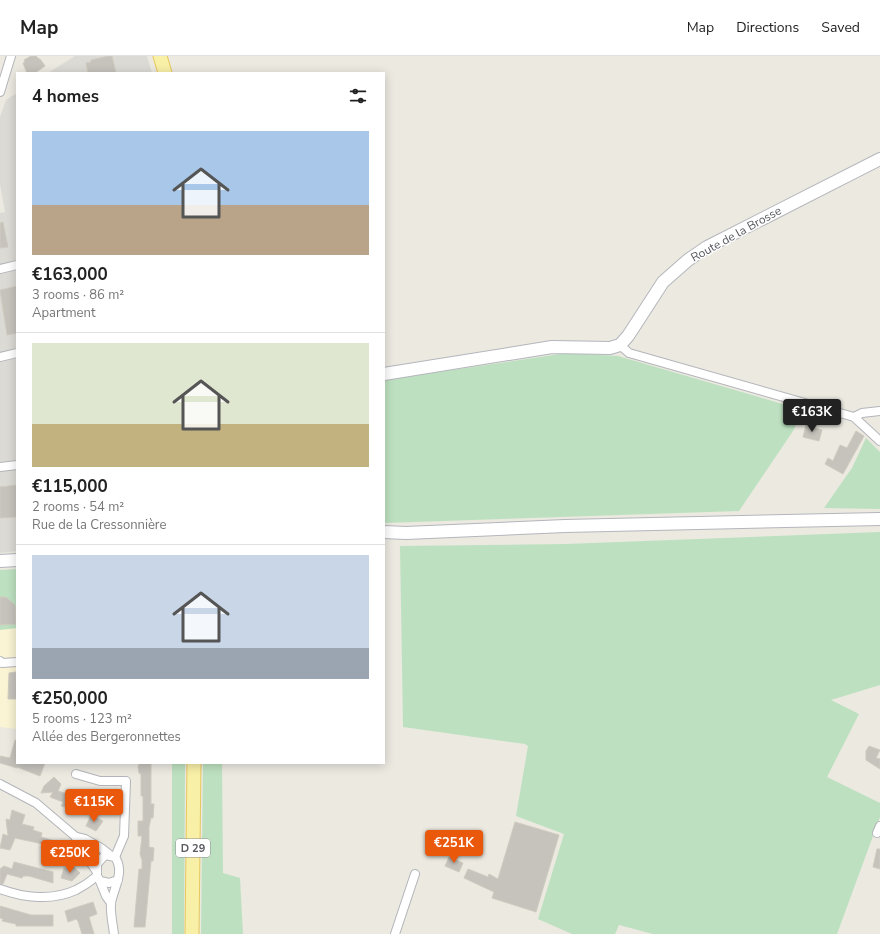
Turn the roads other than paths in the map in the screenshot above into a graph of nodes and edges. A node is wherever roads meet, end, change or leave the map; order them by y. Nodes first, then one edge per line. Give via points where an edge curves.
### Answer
1 (11, 56) edge
2 (160, 56) edge
3 (165, 72) edge
4 (0, 92) edge
5 (880, 159) edge
6 (16, 266) edge
7 (0, 269) edge
8 (620, 345) junction
9 (16, 354) edge
10 (0, 357) edge
11 (385, 374) edge
12 (880, 411) edge
13 (854, 417) junction
14 (880, 441) edge
15 (16, 465) edge
16 (0, 467) edge
17 (880, 519) edge
18 (385, 532) edge
19 (406, 532) junction
20 (385, 536) edge
21 (16, 560) edge
22 (0, 561) edge
23 (0, 661) edge
24 (16, 662) edge
25 (194, 764) edge
26 (76, 774) dead end
27 (0, 784) edge
28 (76, 837) junction
29 (112, 856) junction
30 (414, 874) dead end
31 (98, 877) junction
32 (118, 880) junction
33 (0, 889) edge
34 (111, 903) junction
35 (114, 934) edge
36 (192, 934) edge
37 (394, 934) edge

1 - 4 street
2 - 3 main road
5 - 8 street, Route de la Brosse via 713,244 688,260 663,282
6 - 7 street
8 - 11 street via 610,348 552,347
8 - 13 street via 629,353
9 - 10 street
12 - 13 street via 862,412
13 - 14 street
15 - 16 street
17 - 19 street
18 - 19 street
19 - 20 street
21 - 22 street
23 - 24 street
25 - 36 main road, D 29
26 - 29 street via 100,781 126,781 124,836
27 - 28 street via 36,803
28 - 29 street via 96,845
28 - 31 street via 77,843
29 - 31 street via 100,858 97,864
29 - 32 street via 119,863
30 - 37 street
31 - 32 street via 108,883
31 - 33 street via 77,890 56,897 18,896
31 - 34 street
32 - 34 street
34 - 35 street

